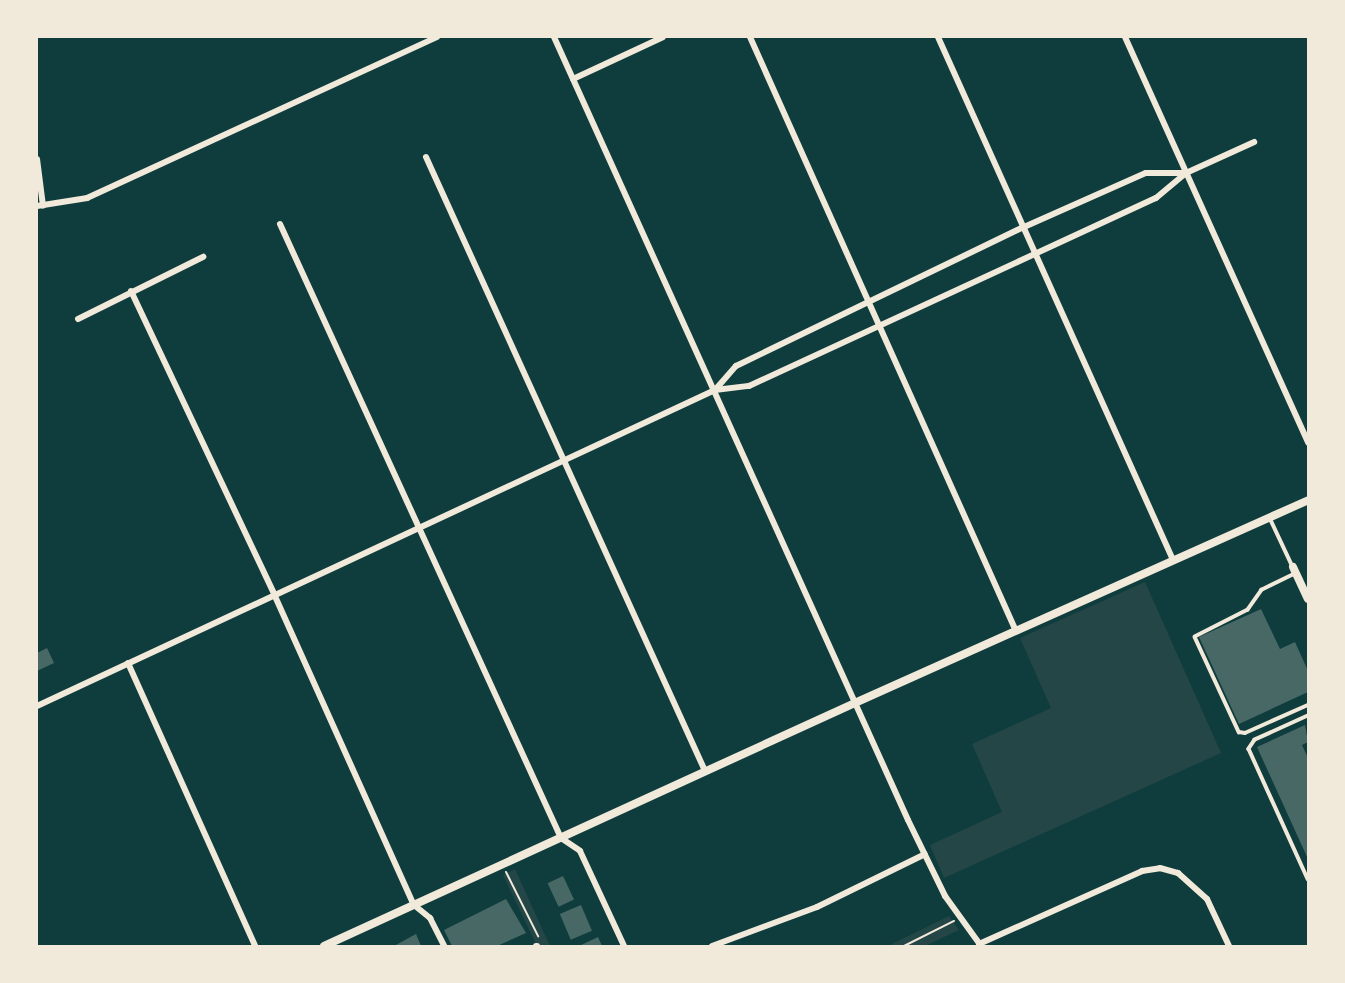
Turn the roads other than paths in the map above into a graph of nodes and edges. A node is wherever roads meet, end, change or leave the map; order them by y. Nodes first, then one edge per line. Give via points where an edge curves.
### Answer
1 (438, 37) edge
2 (554, 37) edge
3 (663, 37) edge
4 (750, 37) edge
5 (938, 37) edge
6 (1125, 37) edge
7 (573, 79) junction
8 (1254, 142) dead end
9 (426, 157) dead end
10 (37, 159) edge
11 (1186, 173) junction
12 (40, 206) edge
13 (280, 225) dead end
14 (1024, 227) junction
15 (1036, 253) junction
16 (203, 257) dead end
17 (131, 291) junction
18 (867, 302) junction
19 (78, 319) dead end
20 (878, 326) junction
21 (715, 390) junction
22 (1308, 443) edge
23 (562, 460) junction
24 (1308, 500) edge
25 (1270, 518) junction
26 (418, 527) junction
27 (1172, 560) junction
28 (1295, 571) junction
29 (274, 594) junction
30 (1308, 599) edge
31 (1016, 631) junction
32 (128, 663) junction
33 (857, 702) junction
34 (1308, 705) edge
35 (37, 706) edge
36 (1308, 716) edge
37 (705, 771) junction
38 (561, 838) junction
39 (925, 854) junction
40 (1308, 879) edge
41 (414, 905) junction
42 (980, 945) edge
43 (255, 946) edge
44 (324, 946) edge
45 (444, 946) edge
46 (624, 946) edge
47 (712, 946) edge
48 (1228, 946) edge

1 - 12 street via 87,198
2 - 7 street
3 - 7 street
4 - 18 street
5 - 14 street
6 - 11 street
7 - 21 street
8 - 11 street
9 - 23 street
10 - 12 street
11 - 14 street via 1146,173
11 - 15 street via 1156,198
11 - 22 street
13 - 26 street
14 - 15 street
14 - 18 street
15 - 20 street
15 - 27 street
16 - 17 street
17 - 19 street
17 - 29 street
18 - 20 street
18 - 21 street via 736,366
20 - 21 street via 749,386
20 - 31 street
21 - 23 street
21 - 33 street
23 - 26 street
23 - 37 street
24 - 25 street
25 - 27 street
25 - 28 lane
26 - 29 street
26 - 38 street
27 - 31 street
28 - 30 street
28 - 34 lane via 1262,590 1248,610 1195,638 1239,732
29 - 32 street
29 - 41 street
31 - 33 street
32 - 35 street
32 - 43 street
33 - 37 street
33 - 39 street
36 - 40 lane via 1255,740 1249,749
37 - 38 street
38 - 41 street
38 - 46 street via 580,851
39 - 42 street via 945,897
39 - 47 street via 817,908
41 - 44 street
41 - 45 street via 430,918
42 - 48 street via 1142,871 1160,868 1178,873 1207,900

